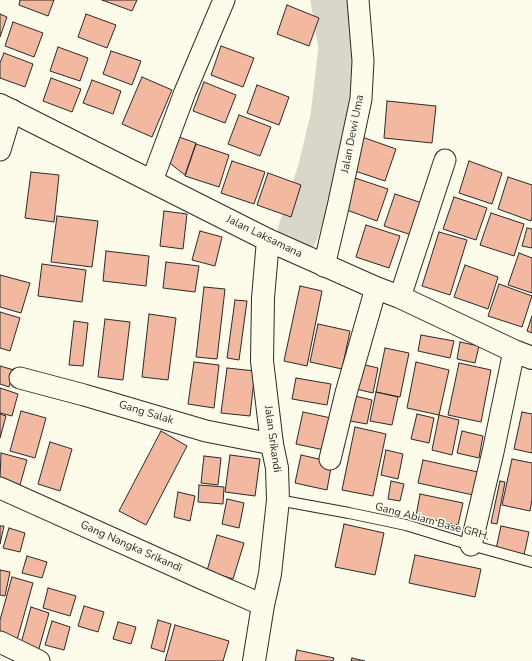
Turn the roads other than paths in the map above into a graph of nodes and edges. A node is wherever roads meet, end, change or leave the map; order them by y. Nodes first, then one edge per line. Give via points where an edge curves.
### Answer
1 (224, 0) edge
2 (358, 0) edge
3 (6, 108) edge
4 (0, 150) edge
5 (445, 160) dead end
6 (152, 182) junction
7 (268, 240) junction
8 (324, 266) junction
9 (376, 288) junction
10 (400, 297) junction
11 (523, 354) edge
12 (20, 378) dead end
13 (272, 444) junction
14 (330, 459) dead end
15 (0, 488) edge
16 (278, 500) junction
17 (471, 545) junction
18 (532, 562) edge
19 (263, 605) junction
20 (0, 642) edge
21 (39, 661) edge
22 (254, 661) edge

1 - 6 street via 185,92
2 - 8 street, Jalan Dewi Uma via 363,61 361,99
3 - 4 street
3 - 6 main road, Jalan Laksamana
5 - 10 street
6 - 7 main road, Jalan Laksamana
7 - 8 main road, Jalan Laksamana
7 - 13 main road, Jalan Srikandi via 263,298 262,361
8 - 9 main road, Jalan Laksamana
9 - 10 main road, Jalan Laksamana
9 - 14 street
10 - 11 main road, Jalan Laksamana
11 - 17 street via 493,452
12 - 13 street, Gang Salak via 206,431
13 - 16 main road, Jalan Srikandi via 277,468
15 - 19 street, Gang Nangka Srikandi
16 - 17 lane, Gang Abiam Base GRH. via 406,525
16 - 19 main road, Jalan Srikandi via 270,574
17 - 18 lane, Gang Abiam Base GRH.
19 - 22 main road, Jalan Srikandi
20 - 21 street

